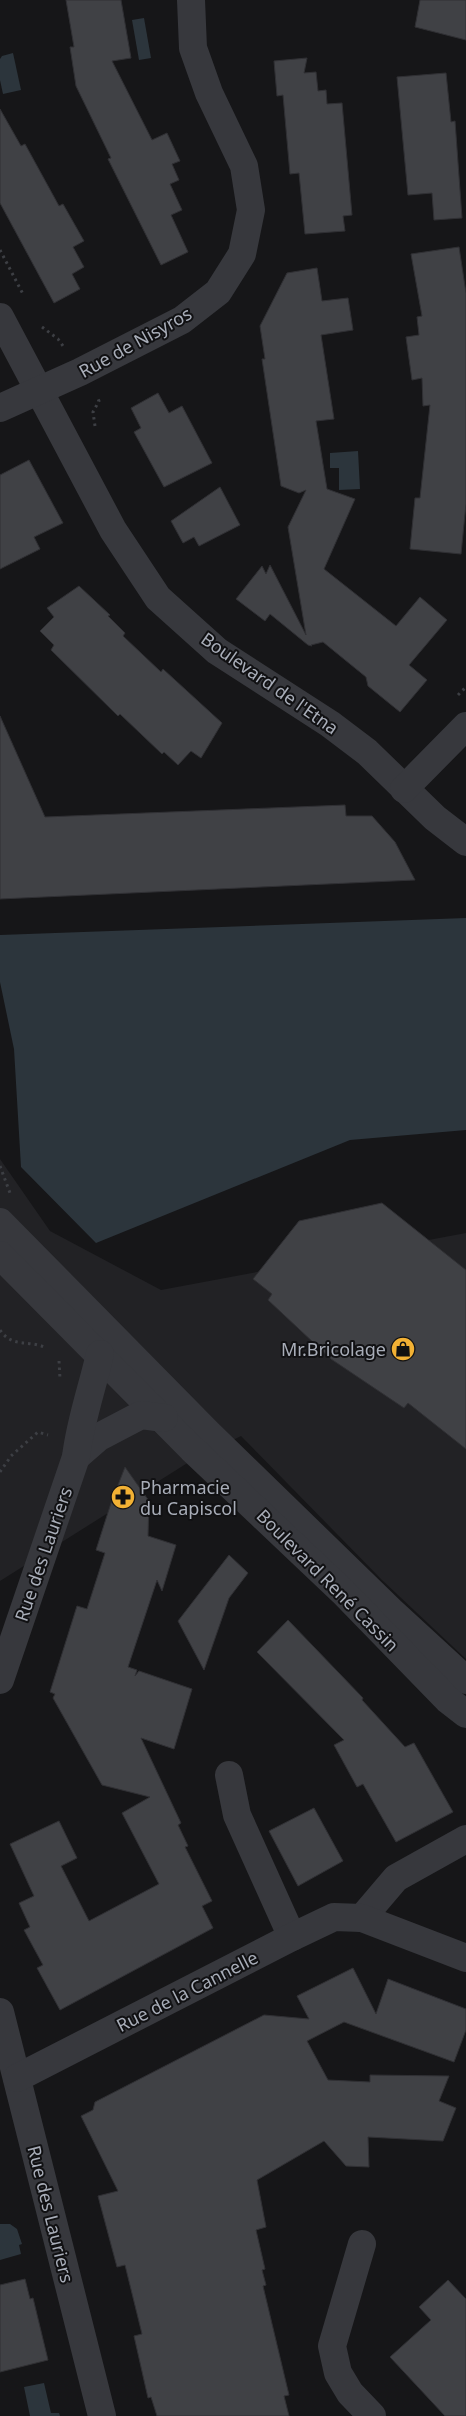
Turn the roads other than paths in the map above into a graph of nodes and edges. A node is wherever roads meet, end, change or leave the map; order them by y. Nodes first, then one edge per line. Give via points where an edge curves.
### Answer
1 (191, 0) edge
2 (0, 317) edge
3 (39, 392) junction
4 (0, 408) edge
5 (466, 726) edge
6 (404, 789) junction
7 (466, 842) edge
8 (0, 1222) edge
9 (0, 1255) edge
10 (100, 1354) junction
11 (164, 1418) junction
12 (76, 1457) junction
13 (0, 1680) edge
14 (466, 1680) edge
15 (466, 1714) edge
16 (229, 1776) dead end
17 (466, 1839) edge
18 (362, 1918) junction
19 (292, 1937) junction
20 (466, 1958) edge
21 (0, 2012) edge
22 (17, 2078) junction
23 (362, 2244) dead end
24 (102, 2416) edge
25 (372, 2416) edge

1 - 3 street, Rue de Nisyros via 193,48 244,166 251,210 242,254 218,292 182,320
2 - 3 street, Boulevard de l'Etna
3 - 4 street, Rue de Nisyros
3 - 6 street, Boulevard de l'Etna via 113,530 158,598 217,651 330,724 367,752
5 - 6 street
6 - 7 street, Boulevard de l'Etna
8 - 14 street, Boulevard René Cassin via 222,1446 391,1612
9 - 10 street, Boulevard René Cassin
10 - 11 street, Boulevard René Cassin
10 - 12 street, Rue des Lauriers via 79,1428
11 - 12 street, Rue des Lauriers via 140,1416 98,1437
11 - 15 street, Boulevard René Cassin via 192,1449 343,1592 448,1700
12 - 13 street, Rue des Lauriers
16 - 19 street via 237,1815
17 - 18 street via 396,1878
18 - 19 street, Rue de la Cannelle via 334,1917
18 - 20 street, Rue de la Cannelle
19 - 22 street, Rue de la Cannelle
21 - 22 street, Rue des Lauriers
22 - 24 street, Rue des Lauriers
23 - 25 street via 332,2346 338,2373 350,2393

